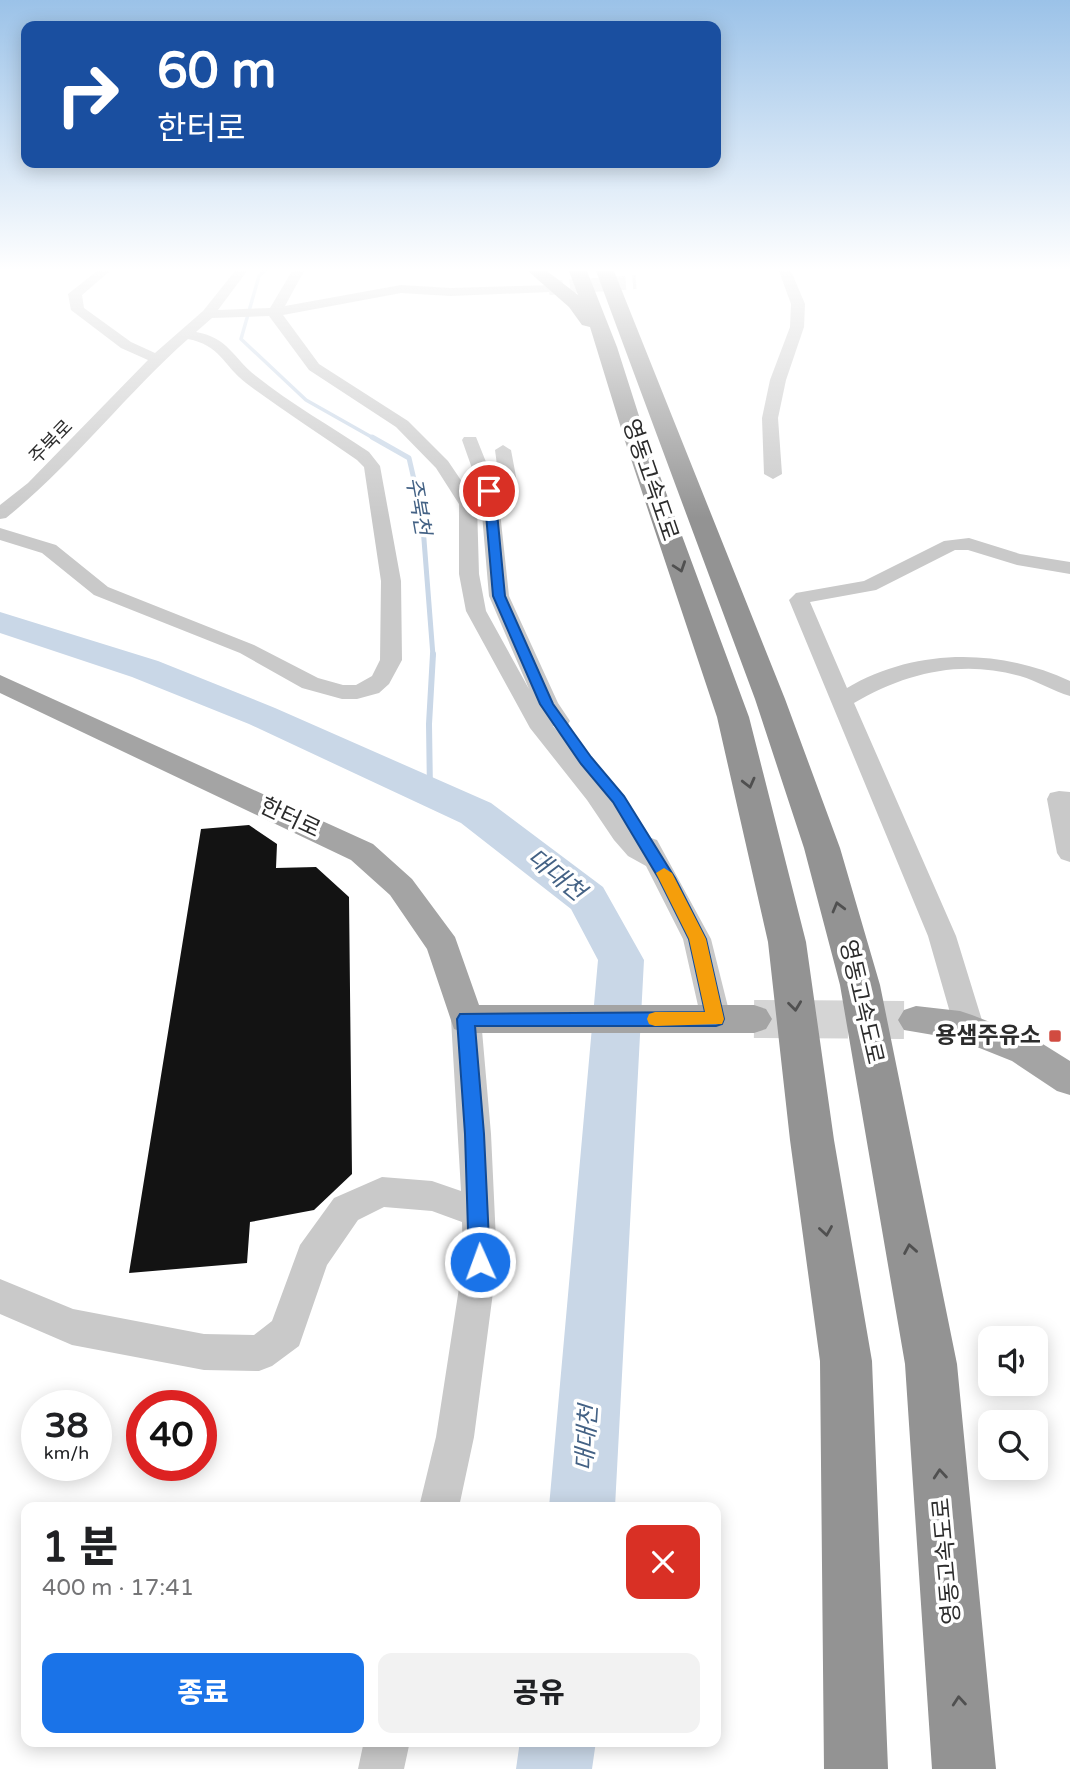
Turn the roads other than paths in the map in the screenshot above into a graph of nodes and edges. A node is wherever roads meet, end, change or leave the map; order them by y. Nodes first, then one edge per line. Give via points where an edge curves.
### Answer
1 (139, 354) edge
2 (163, 354) edge
3 (227, 354) edge
4 (304, 354) edge
5 (609, 354) edge
6 (637, 354) edge
7 (787, 354) edge
8 (158, 358) junction
9 (470, 440) dead end
10 (503, 450) dead end
11 (773, 474) dead end
12 (503, 490) junction
13 (0, 514) edge
14 (0, 534) edge
15 (1070, 568) edge
16 (0, 683) edge
17 (1070, 689) edge
18 (841, 701) junction
19 (1070, 800) edge
20 (1070, 853) edge
21 (657, 861) junction
22 (466, 1019) junction
23 (716, 1019) junction
24 (754, 1019) tunnel mouth
25 (916, 1020) tunnel mouth
26 (970, 1030) junction
27 (1070, 1080) edge
28 (478, 1213) junction
29 (0, 1296) edge
30 (440, 1502) edge
31 (386, 1747) edge
32 (381, 1769) edge
33 (856, 1769) edge
34 (964, 1769) edge

1 - 8 street
2 - 8 street, 주북로
3 - 14 street via 249,378 372,466 391,581 391,660 371,688 342,692 310,683 247,649 101,592 49,549
4 - 21 street via 314,367 402,424 442,465 468,504 468,574 476,611 500,657 538,723 623,834 637,850
5 -> 33 highway, 영동고속도로 via 733,717 787,942 846,1361
34 -> 6 highway, 영동고속도로 via 931,1364 860,985 822,848 770,699
7 - 11 street via 770,418
8 - 13 street, 주북로 via 34,487
9 - 12 street
10 - 12 street
12 - 21 street via 499,596 547,704 619,799
15 - 18 lane via 969,544 951,545 869,586 803,597 800,607
16 - 22 main road, 한터로 via 362,852 401,887 443,946
17 - 18 street via 1034,672 987,662 906,670
18 - 26 lane via 942,936
19 - 20 street via 1059,799
21 - 23 street via 697,939
22 - 23 main road
22 - 28 street
23 - 24 main road
25 - 26 main road
26 - 27 main road via 1025,1051
28 - 29 street via 432,1196 382,1192 346,1209 312,1256 286,1333 259,1353 204,1352 72,1327
28 - 30 street via 480,1262 455,1437
31 - 32 street

